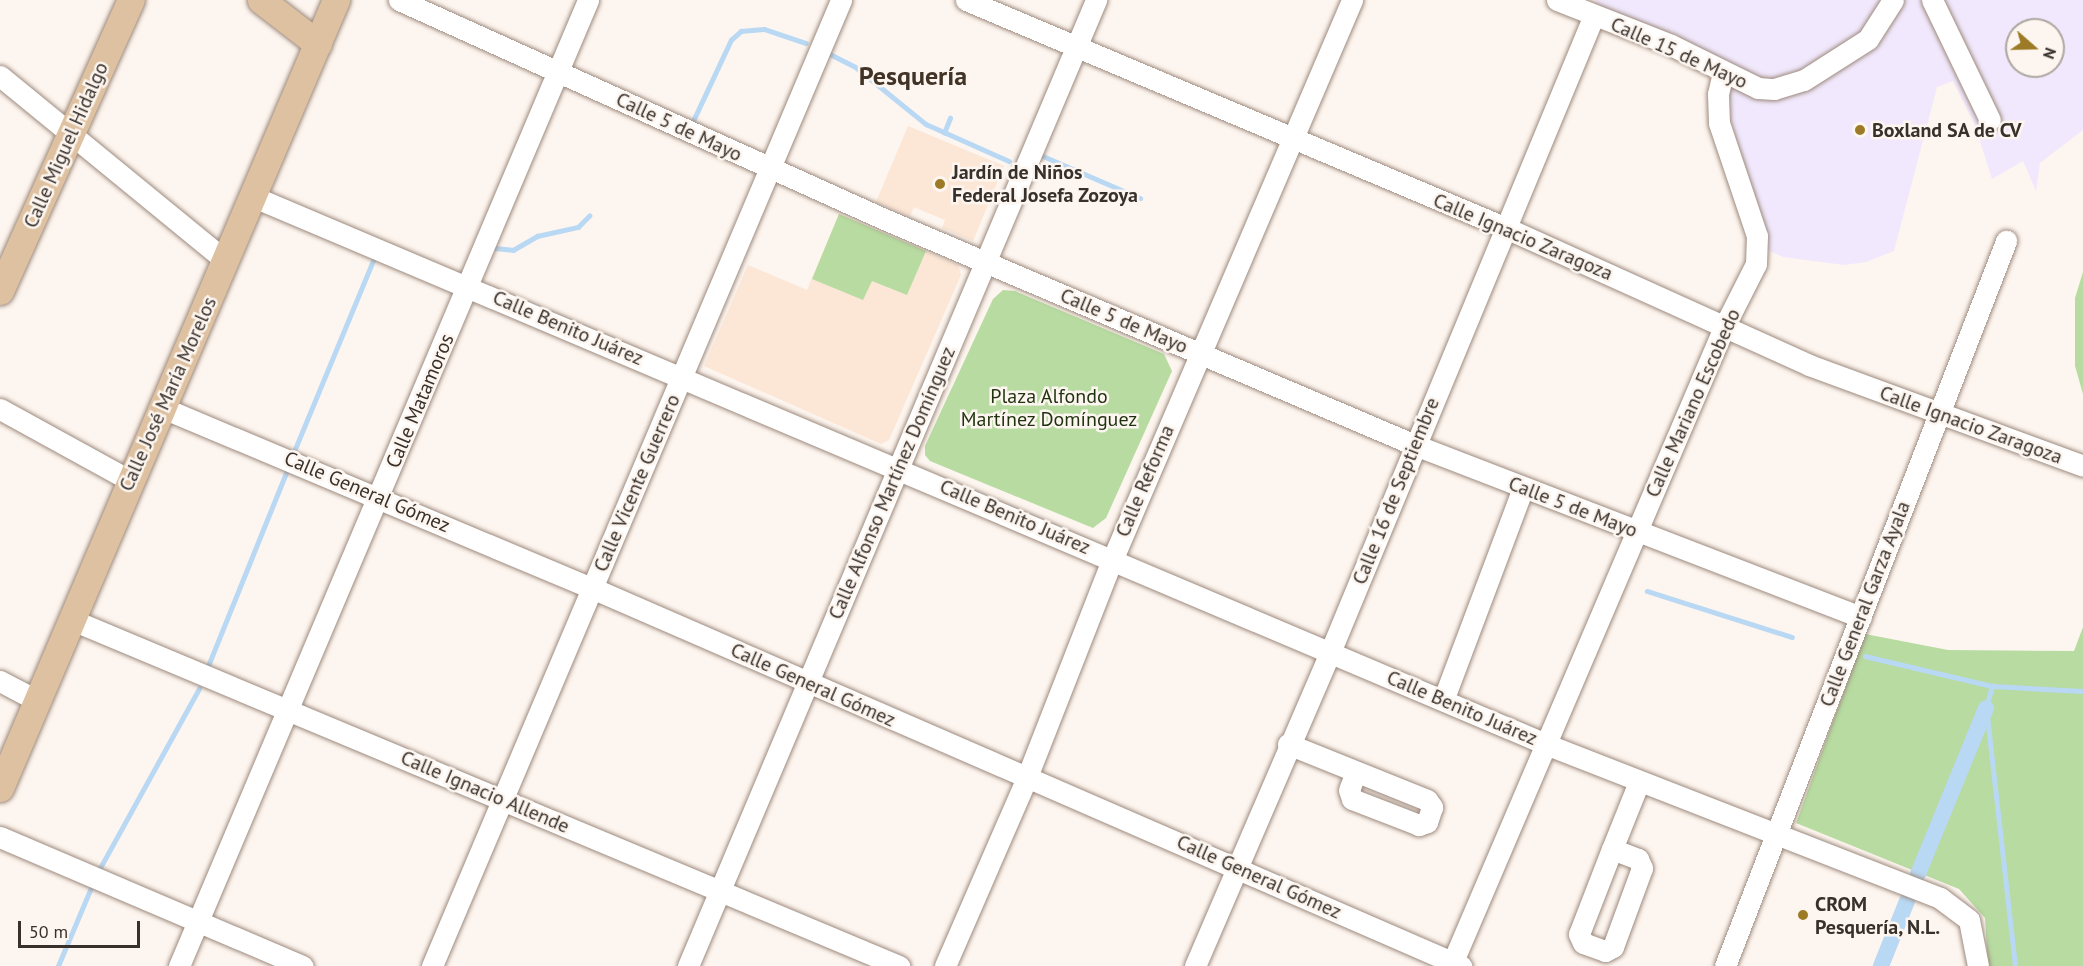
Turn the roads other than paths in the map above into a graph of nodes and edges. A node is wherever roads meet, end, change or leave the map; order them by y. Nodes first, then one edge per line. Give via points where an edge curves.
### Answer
1 (131, 0) edge
2 (261, 0) edge
3 (336, 0) edge
4 (399, 0) edge
5 (588, 0) edge
6 (841, 0) edge
7 (966, 0) edge
8 (1096, 0) edge
9 (1352, 0) edge
10 (1557, 0) edge
11 (1893, 0) edge
12 (1932, 0) edge
13 (1594, 15) junction
14 (318, 44) junction
15 (1077, 46) junction
16 (558, 70) junction
17 (1723, 72) junction
18 (0, 76) edge
19 (1990, 120) dead end
20 (71, 136) junction
21 (1295, 140) junction
22 (771, 170) junction
23 (254, 197) junction
24 (1506, 228) junction
25 (2006, 241) dead end
26 (226, 261) junction
27 (985, 263) junction
28 (469, 286) junction
29 (0, 291) edge
30 (1725, 325) junction
31 (1199, 353) junction
32 (683, 376) junction
33 (163, 408) junction
34 (0, 409) edge
35 (1937, 413) junction
36 (1415, 445) junction
37 (2083, 466) edge
38 (898, 468) junction
39 (129, 480) junction
40 (1523, 488) junction
41 (379, 497) junction
42 (1637, 531) junction
43 (1113, 558) junction
44 (592, 588) junction
45 (1861, 617) junction
46 (70, 619) junction
47 (1331, 650) junction
48 (0, 681) edge
49 (807, 683) junction
50 (1447, 690) dead end
51 (36, 700) junction
52 (288, 710) junction
53 (1288, 744) junction
54 (1548, 745) junction
55 (1356, 772) dead end
56 (1027, 777) junction
57 (1639, 782) junction
58 (0, 788) edge
59 (503, 798) junction
60 (0, 837) edge
61 (1776, 837) junction
62 (1612, 849) dead end
63 (1236, 866) junction
64 (719, 892) junction
65 (198, 921) junction
66 (1455, 965) edge
67 (179, 966) edge
68 (303, 966) edge
69 (432, 966) edge
70 (688, 966) edge
71 (899, 966) edge
72 (945, 966) edge
73 (1195, 966) edge
74 (1725, 966) edge
75 (1978, 966) edge

1 - 20 main road, Calle Miguel Hidalgo
2 - 14 main road
3 - 14 main road, Calle José María Morelos
4 - 16 street, Calle 5 de Mayo
5 - 16 street, Calle Matamoros
6 - 22 street, Calle Vicente Guerrero
7 - 15 street, Calle Ignacio Zaragoza
8 - 15 street, Calle Alfonso Martínez Domínguez
9 - 21 street, Calle Reforma
10 - 13 street, Calle 15 de Mayo
11 - 17 street, Calle 15 de Mayo via 1868,39 1804,80 1786,87 1758,88
12 - 19 street
13 - 17 street, Calle 15 de Mayo via 1671,45
13 - 24 street, Calle 16 de Septiembre
14 - 23 main road, Calle José María Morelos
15 - 21 street, Calle Ignacio Zaragoza
15 - 27 street, Calle Alfonso Martínez Domínguez
16 - 22 street, Calle 5 de Mayo
16 - 28 street, Calle Matamoros
17 - 30 street, Calle Mariano Escobedo via 1718,94 1719,123 1757,236 1754,270
18 - 20 street
20 - 26 street
20 - 29 main road, Calle Miguel Hidalgo
21 - 24 street, Calle Ignacio Zaragoza
21 - 31 street, Calle Reforma
22 - 27 street, Calle 5 de Mayo
22 - 32 street, Calle Vicente Guerrero
23 - 26 main road, Calle José María Morelos
23 - 28 street, Calle Benito Juárez
24 - 30 street, Calle Ignacio Zaragoza
24 - 36 street, Calle 16 de Septiembre
25 - 35 street, Calle General Garza Ayala
26 - 33 main road, Calle José María Morelos
27 - 31 street, Calle 5 de Mayo
27 - 38 street, Calle Alfonso Martínez Domínguez
28 - 32 street, Calle Benito Juárez
28 - 41 street, Calle Matamoros
30 - 35 street, Calle Ignacio Zaragoza via 1809,365
30 - 42 street, Calle Mariano Escobedo
31 - 36 street, Calle 5 de Mayo
31 - 43 street, Calle Reforma
32 - 38 street, Calle Benito Juárez
32 - 44 street, Calle Vicente Guerrero
33 - 39 main road, Calle José María Morelos
33 - 41 street, Calle General Gómez
34 - 39 street
35 - 37 street, Calle Ignacio Zaragoza
35 - 45 street, Calle General Garza Ayala
36 - 40 street, Calle 5 de Mayo
36 - 47 street, Calle 16 de Septiembre
38 - 43 street, Calle Benito Juárez
38 - 49 street, Calle Alfonso Martínez Domínguez
39 - 46 main road, Calle José María Morelos
40 - 42 street, Calle 5 de Mayo
40 - 50 street
41 - 44 street, Calle General Gómez
41 - 52 street, Calle Matamoros
42 - 45 street, Calle 5 de Mayo
42 - 54 street, Calle Mariano Escobedo
43 - 47 street, Calle Benito Juárez
43 - 56 street, Calle Reforma
44 - 49 street, Calle General Gómez
44 - 59 street, Calle Vicente Guerrero
45 - 61 street, Calle General Garza Ayala
46 - 51 main road, Calle José María Morelos
46 - 52 street, Calle Ignacio Allende
47 - 53 street, Calle 16 de Septiembre
47 - 54 street, Calle Benito Juárez
48 - 51 street
49 - 56 street, Calle General Gómez
49 - 64 street, Calle Alfonso Martínez Domínguez
51 - 58 main road, Calle José María Morelos
52 - 59 street, Calle Ignacio Allende
52 - 65 street, Calle Matamoros
53 - 55 street
53 - 63 street, Calle 16 de Septiembre
54 - 57 street, Calle Benito Juárez
54 - 66 street, Calle Mariano Escobedo
56 - 63 street, Calle General Gómez
56 - 72 street, Calle Reforma
57 - 61 street, Calle Benito Juárez
57 - 62 street
59 - 64 street, Calle Ignacio Allende
59 - 69 street, Calle Vicente Guerrero
60 - 65 street
61 - 74 street, Calle General Garza Ayala
61 - 75 street, Calle Benito Juárez via 1951,904 1969,920
63 - 66 street, Calle General Gómez
63 - 73 street, Calle 16 de Septiembre
64 - 70 street, Calle Alfonso Martínez Domínguez
64 - 71 street, Calle Ignacio Allende
65 - 67 street, Calle Matamoros
65 - 68 street

